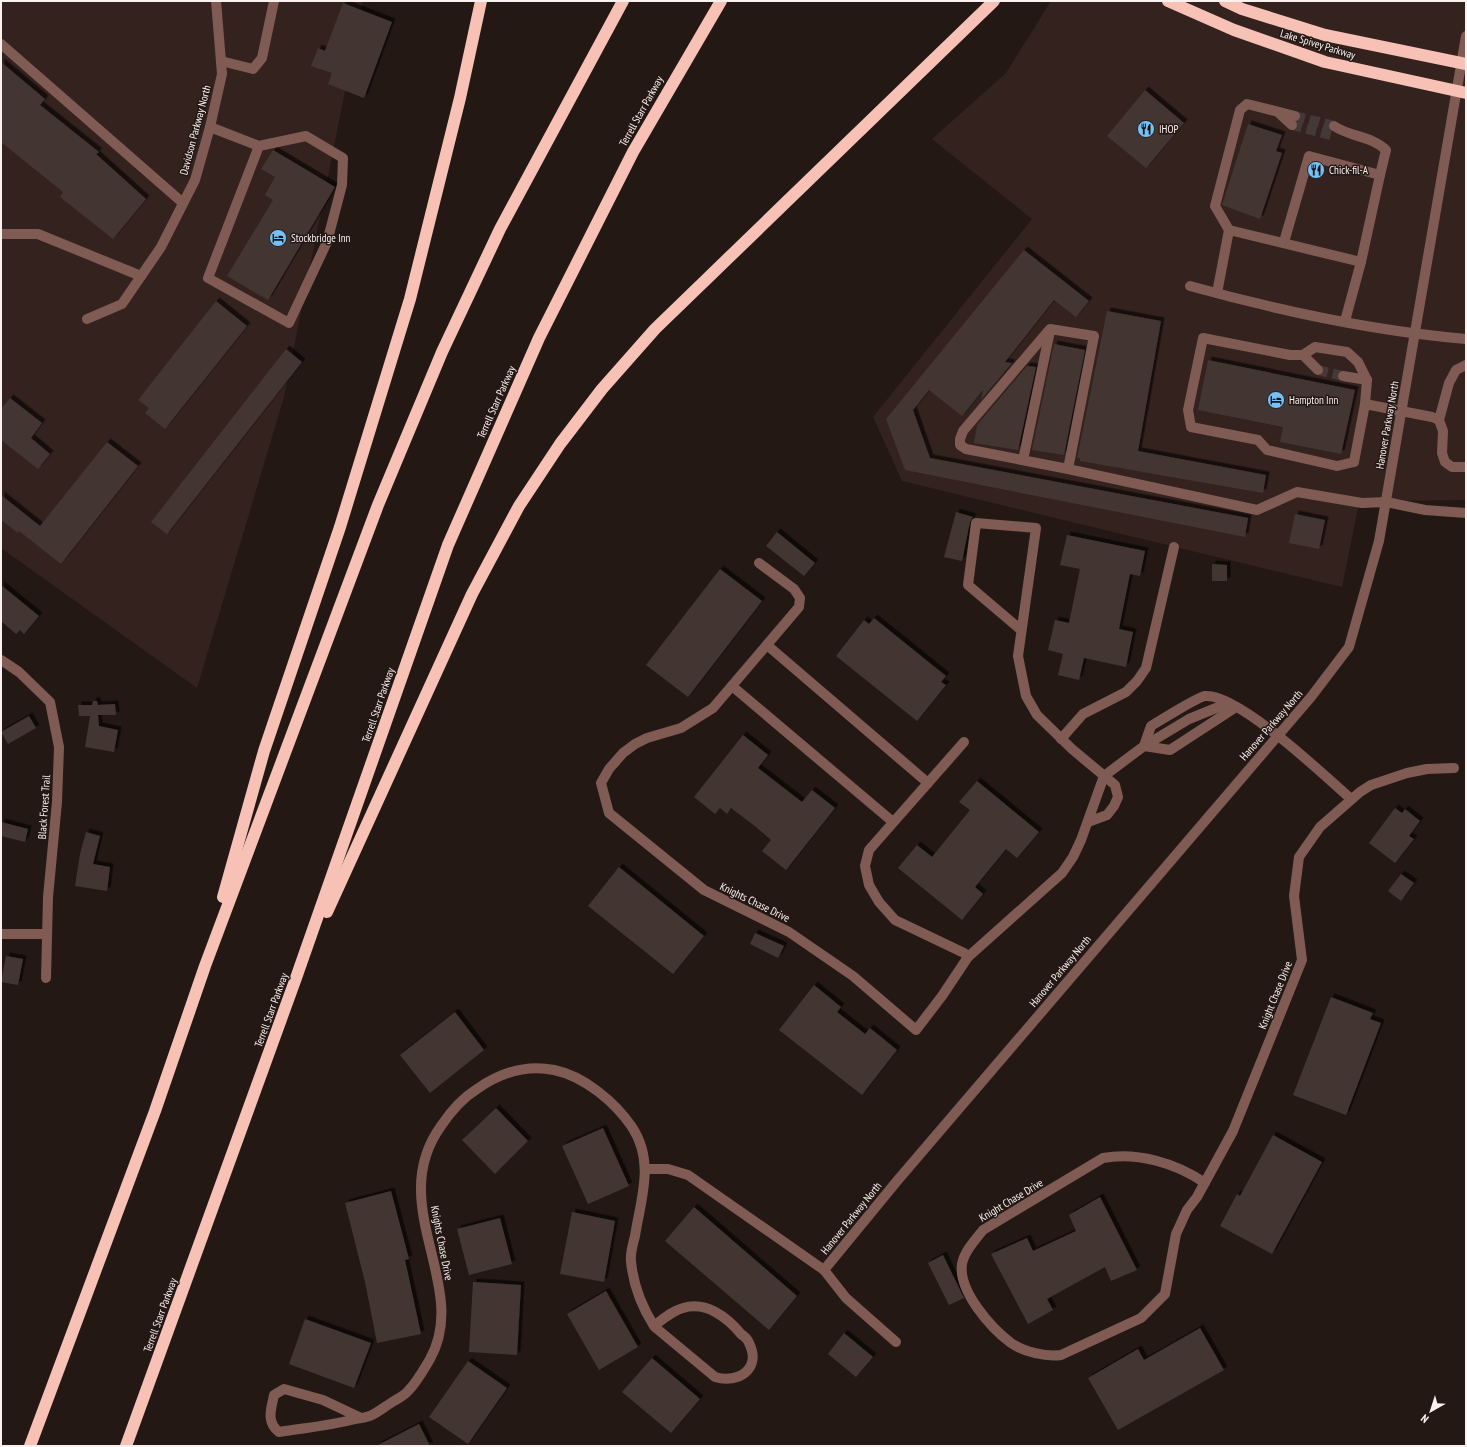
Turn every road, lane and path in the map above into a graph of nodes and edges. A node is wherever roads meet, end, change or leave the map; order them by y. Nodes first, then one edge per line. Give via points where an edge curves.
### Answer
1 (216, 1) edge
2 (274, 1) edge
3 (481, 1) edge
4 (623, 1) edge
5 (721, 1) edge
6 (994, 1) edge
7 (1168, 1) edge
8 (1225, 1) edge
9 (1466, 36) edge
10 (1, 44) edge
11 (221, 61) junction
12 (1463, 63) edge
13 (1462, 92) edge
14 (1294, 120) tunnel mouth
15 (210, 127) junction
16 (1332, 131) tunnel mouth
17 (260, 146) junction
18 (1380, 175) junction
19 (183, 203) junction
20 (1229, 230) junction
21 (1, 234) edge
22 (1284, 242) junction
23 (1361, 262) junction
24 (142, 276) junction
25 (1190, 286) dead end
26 (1217, 293) junction
27 (87, 319) dead end
28 (1345, 321) junction
29 (1050, 329) junction
30 (1415, 334) junction
31 (1466, 339) edge
32 (1303, 355) junction
33 (1466, 365) edge
34 (1318, 370) tunnel mouth
35 (1343, 376) tunnel mouth
36 (1366, 380) junction
37 (1364, 404) junction
38 (1402, 410) junction
39 (1439, 420) junction
40 (1024, 460) junction
41 (1466, 467) edge
42 (1068, 469) junction
43 (1386, 502) junction
44 (1466, 513) edge
45 (1174, 547) dead end
46 (759, 563) dead end
47 (1021, 630) junction
48 (767, 645) junction
49 (1, 660) edge
50 (732, 686) junction
51 (1236, 707) junction
52 (1182, 708) junction
53 (1189, 719) junction
54 (1278, 735) junction
55 (1061, 739) junction
56 (964, 742) dead end
57 (1144, 746) junction
58 (1454, 768) dead end
59 (1104, 776) junction
60 (928, 783) junction
61 (1351, 799) junction
62 (893, 822) junction
63 (1088, 822) junction
64 (1, 934) edge
65 (47, 934) junction
66 (968, 957) junction
67 (205, 966) junction
68 (46, 978) dead end
69 (296, 978) junction
70 (646, 1169) junction
71 (1205, 1183) junction
72 (824, 1270) junction
73 (654, 1326) junction
74 (896, 1342) dead end
75 (361, 1418) junction
76 (30, 1446) edge
77 (126, 1446) edge

1 - 11 street, Davidson Parkway North
2 - 11 street via 262,58 254,69
3 - 67 highway via 460,98 410,299 340,527 264,751
4 - 67 highway via 500,229 442,352 375,512
5 - 69 highway, Terrell Starr Parkway via 633,152 553,310 451,538
6 - 69 highway via 655,329 602,389 560,444 519,506 472,594
7 - 13 highway, Lake Spivey Parkway via 1234,30 1325,62
8 - 12 highway, Lake Spivey Parkway via 1242,9 1325,35
9 - 12 street, Hanover Parkway North
10 - 19 street
11 - 15 street, Davidson Parkway North via 222,74
12 - 13 street, Hanover Parkway North
13 - 30 street, Hanover Parkway North
14 - 20 street via 1276,111 1247,104 1240,110 1215,206
15 - 17 street
15 - 19 street, Davidson Parkway North via 195,180
16 - 18 street via 1378,142 1386,150
17 - 17 street via 208,278 289,323 327,242 342,184 343,158 306,136
18 - 22 street via 1308,156
18 - 23 street
19 - 24 street, Davidson Parkway North via 161,247
20 - 22 street
20 - 26 street
21 - 24 street via 38,234
22 - 23 street
23 - 28 street
24 - 27 street, Davidson Parkway North via 122,304
25 - 26 street
26 - 28 street via 1262,306
28 - 30 street
29 - 40 street
29 - 40 street via 963,431 960,439 960,445 966,449
29 - 42 street via 1094,336
30 - 31 street
30 - 38 street, Hanover Parkway North
32 - 34 street
32 - 36 street via 1315,347 1348,352 1358,362
32 - 37 street via 1290,356 1203,338 1188,410 1191,427 1258,440 1267,450 1337,466 1354,462
33 - 39 street via 1456,370 1449,383
35 - 36 street
36 - 37 street
37 - 38 street
38 - 39 street
38 - 43 street, Hanover Parkway North
39 - 41 street via 1443,430 1442,453 1446,462 1452,467
40 - 42 street
42 - 43 street via 1256,510 1298,492 1362,503
43 - 44 street via 1425,510
43 - 54 street, Hanover Parkway North via 1379,541 1349,647
45 - 55 street via 1146,668 1126,692 1083,714
46 - 48 street, Knights Chase Drive via 794,589 800,598 799,607
47 - 47 street via 968,585 976,523 1036,528
47 - 55 street via 1018,656 1026,696 1037,715
48 - 50 street, Knights Chase Drive
48 - 60 street
49 - 65 street, Black Forest Trail via 19,672 50,702 59,747
50 - 62 street
50 - 66 street, Knights Chase Drive via 713,708 681,728 647,738 623,753 601,783 609,813 704,890 789,932 853,976 916,1030
51 - 52 street via 1217,698 1204,696
51 - 53 street via 1221,706
51 - 54 street
51 - 57 street via 1170,750
52 - 53 street
52 - 57 street via 1151,726
53 - 57 street
54 - 61 street
54 - 72 street, Hanover Parkway North
55 - 59 street
56 - 60 street
57 - 59 street
58 - 61 street, Knight Chase Drive via 1407,773 1371,785
59 - 63 street, Knights Chase Drive
59 - 63 street via 1115,785 1118,797 1107,815
60 - 62 street
61 - 71 street, Knight Chase Drive via 1320,827 1299,857 1294,896 1302,960 1233,1131
62 - 66 street via 869,850 865,866 869,885 879,902 895,920
63 - 66 street, Knights Chase Drive via 1073,857 1062,873
64 - 65 street
65 - 68 street, Black Forest Trail
67 - 76 highway via 155,1111
69 - 77 highway, Terrell Starr Parkway
70 - 72 street via 668,1169 688,1175
70 - 73 street, Knights Chase Drive via 630,1260 642,1306
70 - 75 street, Knights Chase Drive via 641,1146 620,1110 570,1074 532,1067 511,1071 491,1080 455,1106 428,1147 421,1167 423,1220 440,1296 439,1341 429,1361 408,1391 372,1415
71 - 71 street, Knight Chase Drive via 1187,1210 1176,1234 1165,1294 1141,1318 1061,1355 1049,1356 1012,1344 981,1313 968,1295 962,1265 972,1243 983,1230 1103,1158 1147,1158 1194,1175
72 - 74 street via 846,1298
73 - 73 street, Knights Chase Drive via 715,1376 725,1380 739,1377 750,1369 752,1359 749,1343 721,1315 707,1308 682,1308 672,1312
75 - 75 street, Knights Chase Drive via 323,1400 284,1389 274,1395 270,1416 273,1428 279,1432

